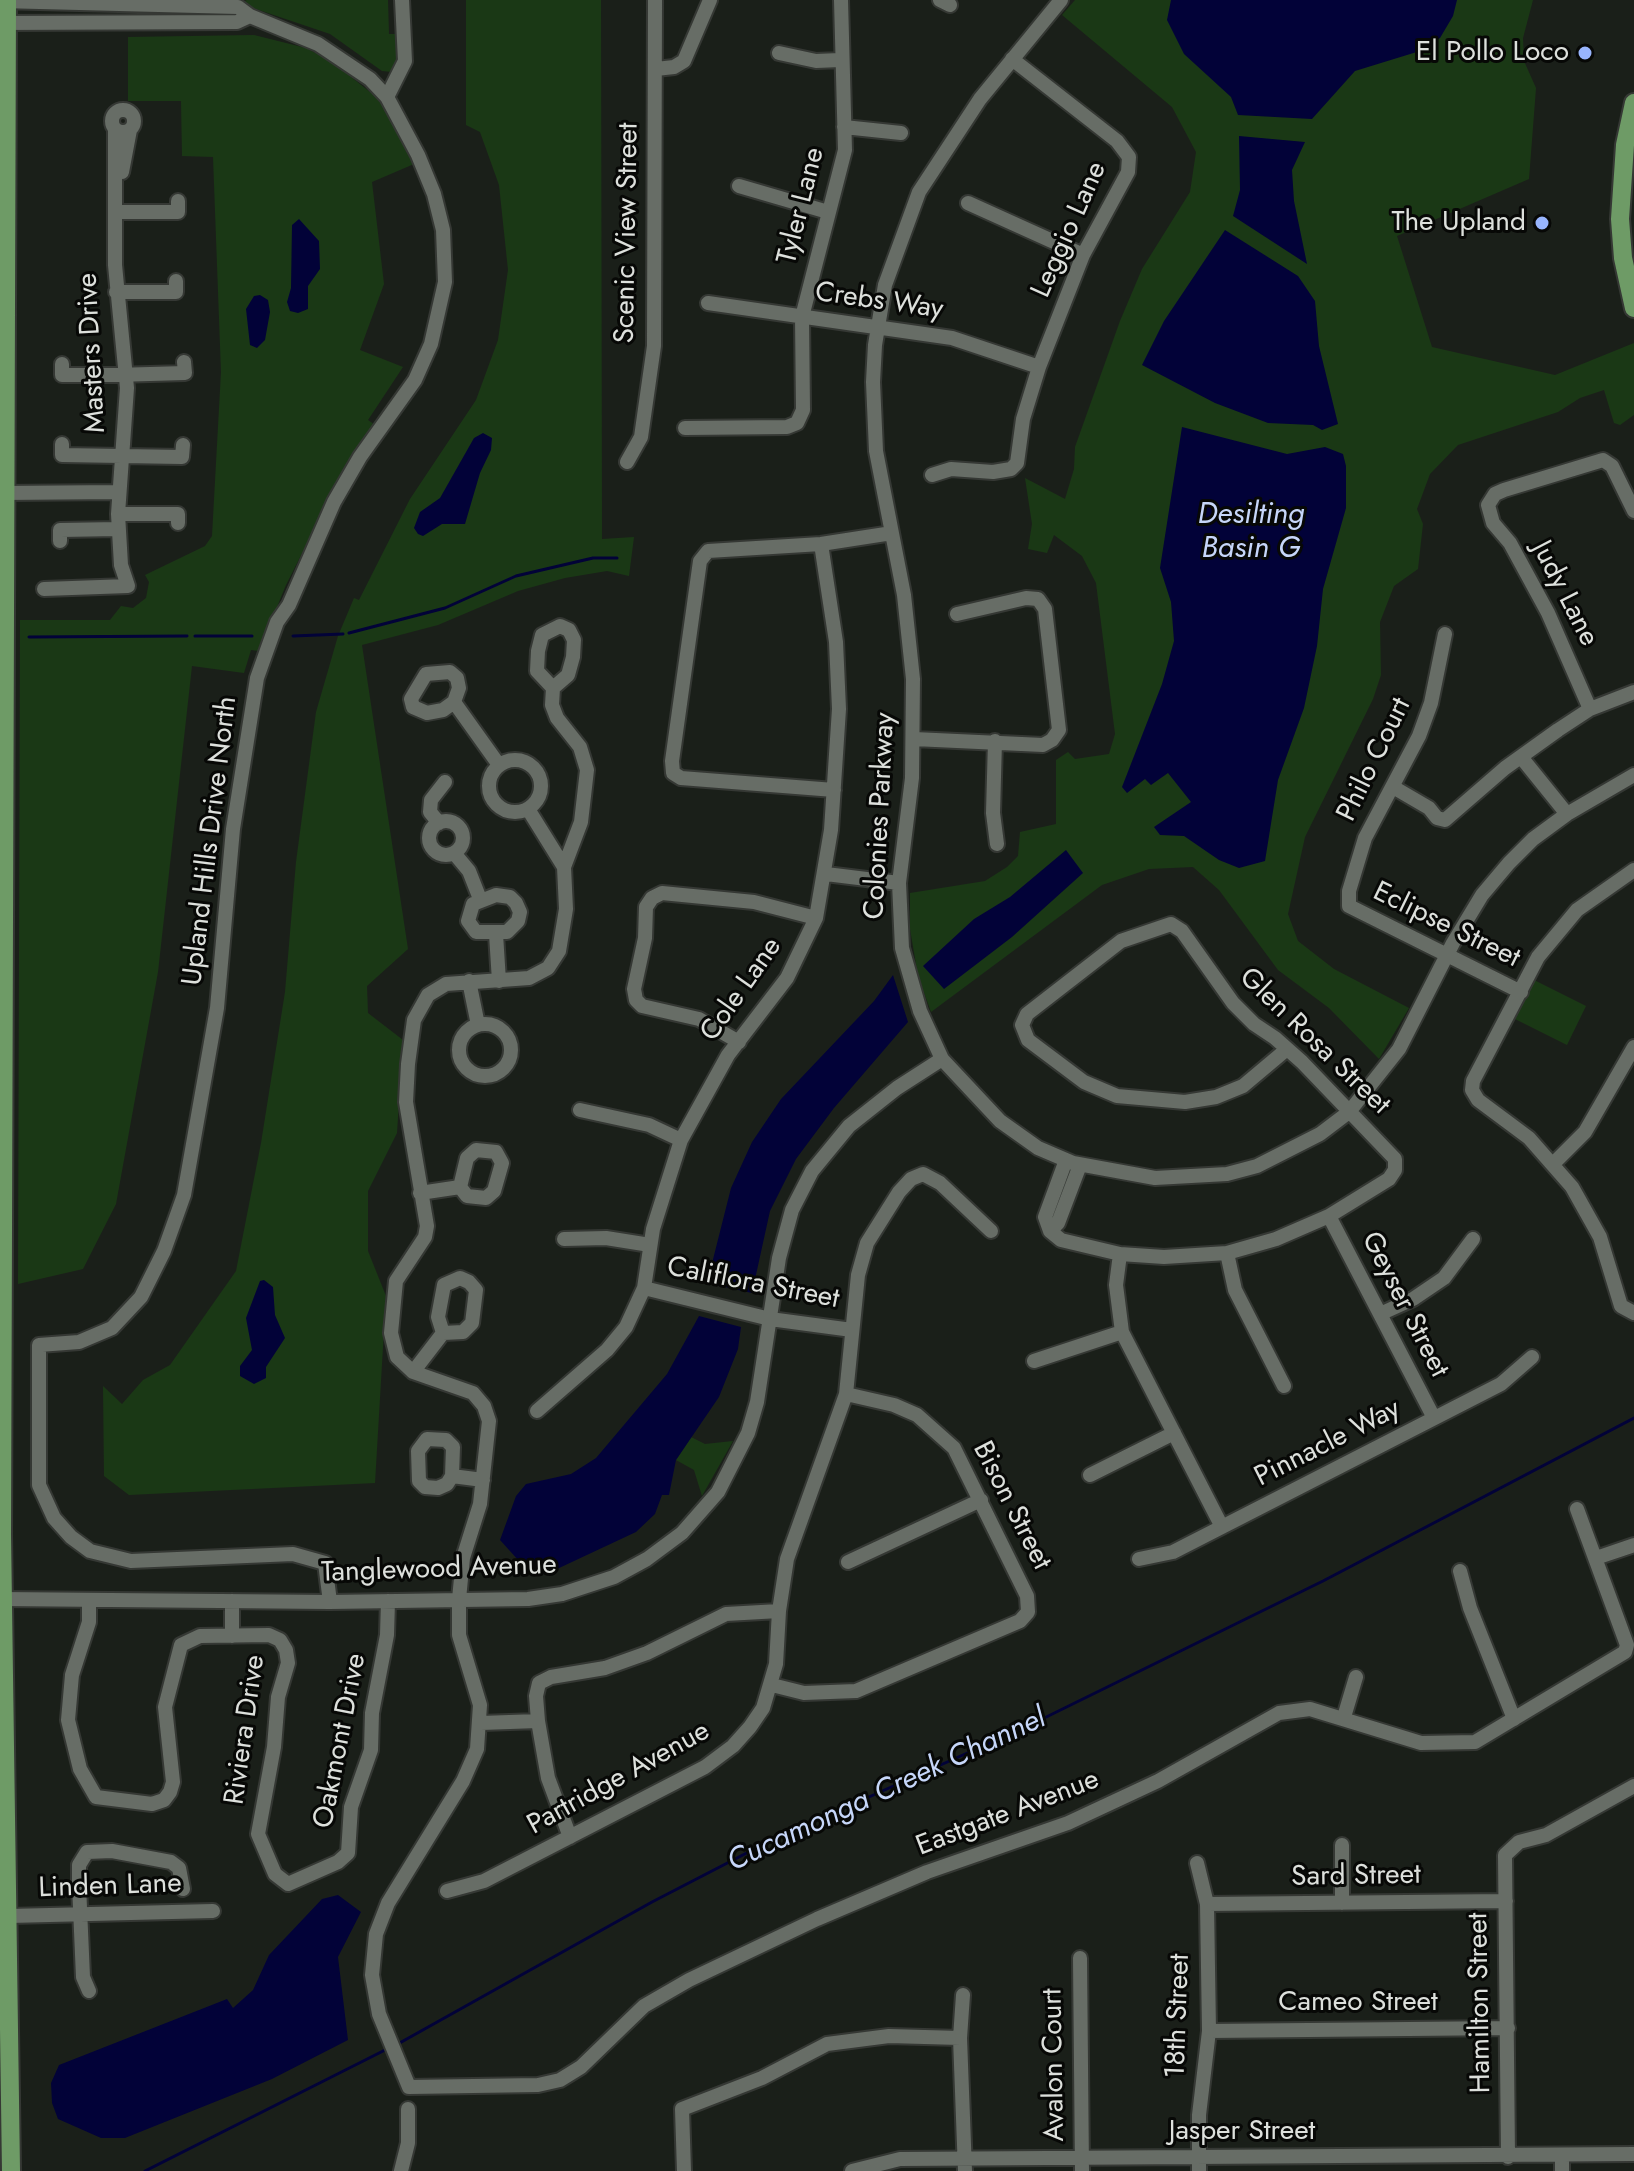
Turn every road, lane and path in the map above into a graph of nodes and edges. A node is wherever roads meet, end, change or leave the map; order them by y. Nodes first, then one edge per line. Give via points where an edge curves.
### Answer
1 (7, 0) edge
2 (402, 0) edge
3 (655, 0) edge
4 (710, 0) edge
5 (841, 0) edge
6 (1061, 0) edge
7 (0, 1) edge
8 (223, 3) edge
9 (250, 16) junction
10 (225, 22) junction
11 (3, 23) edge
12 (779, 53) dead end
13 (1012, 59) junction
14 (840, 60) junction
15 (656, 69) junction
16 (387, 97) junction
17 (1634, 103) edge
18 (844, 127) junction
19 (122, 130) dead end
20 (901, 133) dead end
21 (739, 186) dead end
22 (178, 201) dead end
23 (968, 203) dead end
24 (116, 212) junction
25 (828, 212) junction
26 (1083, 255) junction
27 (176, 281) dead end
28 (116, 292) junction
29 (708, 303) dead end
30 (1634, 308) edge
31 (802, 317) junction
32 (877, 327) junction
33 (184, 362) dead end
34 (62, 364) dead end
35 (1039, 367) junction
36 (126, 374) junction
37 (685, 428) dead end
38 (62, 444) dead end
39 (183, 445) dead end
40 (123, 454) junction
41 (627, 462) dead end
42 (932, 475) dead end
43 (118, 492) junction
44 (3, 493) junction
45 (1634, 511) edge
46 (118, 522) junction
47 (178, 523) dead end
48 (892, 533) junction
49 (60, 541) dead end
50 (821, 544) junction
51 (44, 589) dead end
52 (957, 614) dead end
53 (1445, 634) dead end
54 (553, 688) dead end
55 (1634, 692) edge
56 (454, 702) dead end
57 (1590, 709) junction
58 (914, 739) junction
59 (995, 741) junction
60 (1521, 757) junction
61 (499, 765) junction
62 (1634, 775) edge
63 (445, 782) dead end
64 (1393, 787) junction
65 (834, 790) junction
66 (528, 809) junction
67 (1567, 814) junction
68 (439, 823) junction
69 (997, 844) dead end
70 (454, 853) junction
71 (564, 867) junction
72 (1634, 870) edge
73 (826, 874) junction
74 (899, 883) junction
75 (480, 899) junction
76 (1349, 906) joint
77 (816, 918) junction
78 (496, 934) junction
79 (1446, 957) junction
80 (469, 981) junction
81 (499, 981) junction
82 (1521, 992) junction
83 (478, 1025) dead end
84 (739, 1042) junction
85 (1634, 1047) edge
86 (1287, 1049) junction
87 (942, 1059) junction
88 (1618, 1069) junction
89 (1634, 1077) edge
90 (580, 1110) dead end
91 (1349, 1112) junction
92 (681, 1140) junction
93 (1073, 1163) junction
94 (1553, 1164) junction
95 (460, 1187) dead end
96 (420, 1193) junction
97 (1329, 1216) junction
98 (991, 1231) dead end
99 (564, 1239) dead end
100 (1473, 1239) dead end
101 (650, 1245) junction
102 (1227, 1253) junction
103 (1120, 1254) junction
104 (644, 1288) junction
105 (1631, 1312) edge
106 (1380, 1314) junction
107 (770, 1319) junction
108 (852, 1330) junction
109 (1122, 1332) junction
110 (443, 1333) dead end
111 (1532, 1357) dead end
112 (1034, 1361) dead end
113 (413, 1372) junction
114 (1284, 1386) dead end
115 (846, 1394) junction
116 (537, 1411) dead end
117 (1434, 1418) junction
118 (1174, 1433) junction
119 (1090, 1475) dead end
120 (452, 1476) dead end
121 (483, 1480) junction
122 (981, 1500) junction
123 (1577, 1509) dead end
124 (1222, 1527) junction
125 (1634, 1545) edge
126 (1596, 1558) junction
127 (1139, 1559) dead end
128 (848, 1562) dead end
129 (1460, 1571) dead end
130 (1, 1599) edge
131 (459, 1599) junction
132 (89, 1601) junction
133 (232, 1601) junction
134 (388, 1601) junction
135 (330, 1602) junction
136 (779, 1611) junction
137 (232, 1636) junction
138 (1356, 1677) dead end
139 (772, 1685) junction
140 (1344, 1717) junction
141 (1514, 1719) junction
142 (538, 1721) junction
143 (481, 1723) junction
144 (1634, 1786) edge
145 (570, 1837) junction
146 (1342, 1845) dead end
147 (1197, 1863) dead end
148 (316, 1871) joint
149 (183, 1889) dead end
150 (447, 1891) dead end
151 (1506, 1901) junction
152 (1342, 1903) junction
153 (1207, 1904) junction
154 (213, 1911) dead end
155 (80, 1915) junction
156 (9, 1916) junction
157 (1080, 1958) dead end
158 (89, 1991) dead end
159 (963, 1995) dead end
160 (1508, 2028) junction
161 (1209, 2031) junction
162 (960, 2038) junction
163 (408, 2109) dead end
164 (1634, 2154) edge
165 (1562, 2155) junction
166 (1508, 2157) junction
167 (1199, 2164) edge
168 (1082, 2165) edge
169 (965, 2166) edge
170 (7, 2168) edge
171 (401, 2171) edge
172 (684, 2171) edge
173 (852, 2171) edge
174 (1562, 2171) edge

1 - 7 street, Upland Hills Drive North
1 - 8 street, Upland Hills Drive North
1 - 11 main road
2 - 16 street via 405,61
3 - 15 street, Scenic View Street
4 - 15 street via 684,61
5 - 14 street, Tyler Lane
6 - 13 street, Colonies Parkway
8 - 9 street, Upland Hills Drive North
8 - 10 street
9 - 10 street
9 - 16 street, Upland Hills Drive North via 341,57
10 - 11 street
11 - 44 main road
12 - 14 street
13 - 26 street, Leggio Lane via 1117,141 1129,157 1128,172
13 - 32 street, Colonies Parkway via 943,150 919,192 885,285
14 - 18 street, Tyler Lane
15 - 41 street, Scenic View Street via 654,346 641,437
16 - 135 street, Upland Hills Drive North via 434,194 446,255 442,306 415,380 334,502 277,622 257,678 233,829 208,1065 184,1195 164,1251 141,1297 112,1328 79,1342 39,1345 39,1485 54,1518 90,1551 113,1560 293,1554 325,1563
17 - 30 main road via 1620,219
18 - 20 street
18 - 25 street, Tyler Lane via 841,170
19 - 24 street, Masters Drive
21 - 25 street
22 - 24 street via 178,212
23 - 26 street
24 - 28 street, Masters Drive
25 - 31 street, Tyler Lane
26 - 35 street, Leggio Lane
27 - 28 street via 176,292
28 - 36 street, Masters Drive
29 - 31 street, Crebs Way
31 - 32 street, Crebs Way
31 - 37 street, Tyler Lane via 803,410 797,423
32 - 35 street, Crebs Way via 952,338
32 - 48 street, Colonies Parkway via 876,451
33 - 36 street via 185,373
34 - 36 street via 62,375
35 - 42 street, Leggio Lane via 1017,463 993,472 951,469
36 - 40 street, Masters Drive
38 - 40 street via 62,455
39 - 40 street via 182,457
40 - 43 street, Masters Drive
43 - 44 street
43 - 46 street, Masters Drive
44 - 130 main road
45 - 57 street, Judy Lane via 1612,466 1603,460 1495,494 1488,505 1493,523 1510,543 1548,613
46 - 47 street via 178,514
46 - 49 street via 60,530
46 - 51 street, Masters Drive via 128,586
48 - 50 street
48 - 58 street, Colonies Parkway via 909,639
50 - 65 street, Cole Lane via 838,671
50 - 65 street via 708,551 700,561 672,761 673,773 681,778
52 - 59 street via 1026,598 1038,599 1045,609 1059,730 1043,745
53 - 64 street, Philo Court via 1431,703
54 - 71 street via 557,718 580,747 587,770 581,822
55 - 57 street
56 - 61 street
57 - 60 street
58 - 59 street
58 - 74 street, Colonies Parkway
59 - 69 street
60 - 64 street via 1445,820
60 - 67 street
61 - 66 street via 490,779 491,797 511,812
61 - 66 street via 515,760 537,771 541,788
62 - 67 street, Colonies Parkway
63 - 68 street via 431,800 430,812
64 - 76 street, Philo Court via 1365,838
65 - 73 street, Cole Lane
66 - 71 street
67 - 79 street, Colonies Parkway via 1509,863 1482,895
68 - 70 street via 450,821 460,828 463,839
68 - 70 street via 429,835 431,846 443,855
70 - 75 street via 469,871
71 - 81 street via 566,909 559,951 548,968 529,978
72 - 82 street via 1577,910 1538,957
73 - 74 street
73 - 77 street, Cole Lane
74 - 87 street, Colonies Parkway via 908,976
75 - 78 street via 470,909 471,928 483,935
75 - 78 street via 502,895 516,903 520,912 513,927
76 - 79 street, Eclipse Street
77 - 84 street, Cole Lane via 787,978
77 - 84 street via 754,902 662,893 646,907 636,1000 642,1006 699,1019
78 - 81 street
79 - 82 street, Eclipse Street
79 - 91 street, Colonies Parkway via 1399,1049
80 - 81 street
80 - 83 street
80 - 96 street via 446,984 428,995 414,1020 406,1102
82 - 94 street via 1472,1090
84 - 92 street, Cole Lane
85 - 88 street
86 - 86 street, Glen Rosa Street via 1233,1003 1182,931 1171,924 1121,941 1027,1014 1022,1025 1028,1040 1084,1082 1151,1102 1216,1097 1243,1086
86 - 91 street, Glen Rosa Street
87 - 93 street, Colonies Parkway via 1000,1121 1038,1148
87 - 107 street, Tanglewood Avenue via 849,1126 812,1171 792,1210
88 - 89 street
88 - 94 street via 1585,1132
90 - 92 street via 649,1125
91 - 93 street, Colonies Parkway via 1290,1152 1227,1174 1155,1178
91 - 97 street, Glen Rosa Street via 1395,1159 1395,1170
92 - 101 street, Cole Lane
93 - 103 street via 1045,1217 1050,1231 1061,1240
94 - 105 street via 1600,1237 1621,1306
95 - 96 street
96 - 113 street via 425,1237 396,1281 391,1333 397,1357
97 - 102 street
97 - 106 street, Geyser Street
98 - 108 street, Partridge Avenue via 940,1183 923,1174 911,1179 867,1243
99 - 101 street
100 - 106 street via 1444,1278
101 - 104 street, Cole Lane
102 - 103 street
102 - 114 street via 1235,1290
103 - 109 street via 1116,1285
104 - 107 street, Califlora Street
104 - 116 street, Cole Lane via 626,1327 607,1350
106 - 117 street, Geyser Street
107 - 108 street, Califlora Street
107 - 131 street, Tanglewood Avenue via 748,1433 718,1492 682,1533 614,1577 562,1594
108 - 115 street, Partridge Avenue
109 - 112 street
109 - 118 street
110 - 113 street
111 - 117 street, Pinnacle Way via 1501,1384
113 - 121 street via 473,1393 484,1406 489,1440
115 - 122 street, Bison Street via 894,1405 938,1430 954,1448
115 - 136 street, Partridge Avenue via 787,1559
117 - 124 street, Pinnacle Way
118 - 119 street
118 - 124 street
120 - 121 street
121 - 131 street via 463,1558
122 - 128 street
122 - 139 street, Bison Street via 1027,1596 1028,1612 1020,1621 856,1691 812,1694
123 - 126 street
124 - 127 street, Pinnacle Way via 1173,1552
125 - 126 street
126 - 141 street, Eastgate Avenue via 1627,1645 1617,1658
129 - 141 street
130 - 132 street, Tanglewood Avenue
130 - 156 main road
131 - 134 street, Tanglewood Avenue
131 - 143 street via 459,1635
132 - 133 street, Tanglewood Avenue
132 - 137 street via 89,1622 70,1691 70,1738 96,1797 152,1804 164,1800 173,1782 165,1707 181,1645 191,1638
133 - 135 street, Tanglewood Avenue
133 - 137 street
134 - 135 street, Tanglewood Avenue
134 - 148 street, Oakmont Drive via 371,1750 351,1807 348,1853
136 - 139 street, Partridge Avenue
136 - 142 street via 726,1614 647,1653 605,1668 551,1677 539,1683
137 - 148 street, Riviera Drive via 269,1635 286,1650 258,1834 275,1874 288,1884
138 - 140 street
139 - 145 street, Partridge Avenue via 763,1708 733,1746 705,1767
140 - 141 street, Eastgate Avenue via 1421,1743 1449,1745 1475,1742
140 - 143 street, Eastgate Avenue via 1310,1709 1279,1713 1158,1781 1068,1823 981,1851 817,1919 644,2006 581,2067 560,2080 409,2087 379,2014 372,1975 376,1934 388,1903 463,1781
142 - 143 street
142 - 145 street via 548,1778
144 - 151 street, Hamilton Street via 1546,1835 1507,1850
145 - 150 street, Partridge Avenue via 484,1881
146 - 152 street
147 - 153 street, 18th Street
149 - 155 street via 179,1868 171,1862 94,1849 81,1858
151 - 152 street, Sard Street
151 - 160 street, Hamilton Street
152 - 153 street, Sard Street
153 - 161 street, 18th Street
154 - 155 street, Linden Lane
155 - 156 street, Linden Lane
155 - 158 street via 83,1977
156 - 170 main road
157 - 168 street, Avalon Court
159 - 162 street
160 - 161 street, Cameo Street
160 - 166 street, Hamilton Street
161 - 167 street, 18th Street
162 - 169 street
162 - 172 street via 889,2036 827,2044 762,2078 682,2109
163 - 171 street
164 - 165 street, Jasper Street
165 - 166 street, Jasper Street
165 - 174 street
166 - 167 street, Jasper Street
167 - 168 street, Jasper Street
168 - 169 street, Jasper Street
169 - 173 street, Jasper Street via 900,2159

